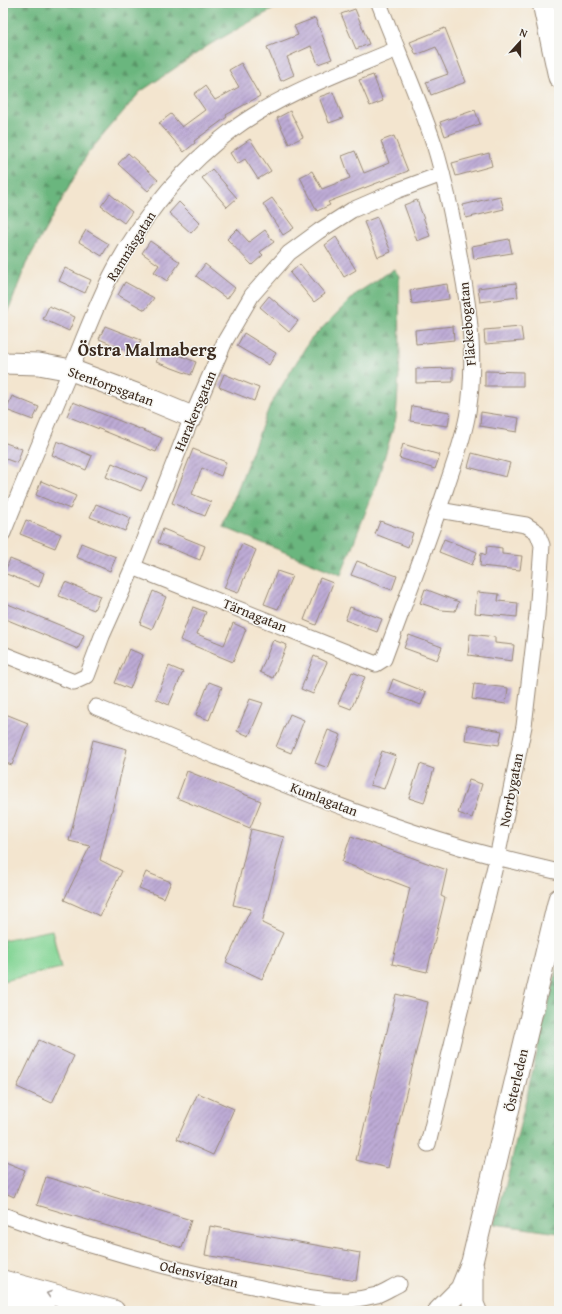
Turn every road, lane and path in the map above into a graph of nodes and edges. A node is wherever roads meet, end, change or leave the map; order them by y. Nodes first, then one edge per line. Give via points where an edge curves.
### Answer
1 (379, 3) edge
2 (543, 3) edge
3 (397, 49) junction
4 (559, 77) edge
5 (442, 174) junction
6 (3, 363) edge
7 (71, 370) junction
8 (192, 417) junction
9 (439, 510) junction
10 (3, 533) edge
11 (133, 567) junction
12 (3, 654) edge
13 (376, 664) joint
14 (96, 707) dead end
15 (497, 858) junction
16 (559, 872) edge
17 (559, 898) edge
18 (428, 1144) dead end
19 (3, 1214) edge
20 (472, 1262) junction
21 (3, 1281) edge
22 (399, 1284) dead end
23 (3, 1299) edge
24 (45, 1311) edge
25 (114, 1311) edge
26 (438, 1311) edge
27 (476, 1311) edge

1 - 3 street, Fläckebogatan
2 - 4 main road
3 - 5 street, Fläckebogatan via 434,144
3 - 7 street, Ramnäsgatan via 269,107 234,129 201,156 172,186 140,226 114,270
5 - 8 street, Harakersgatan via 352,210 289,253 252,295 238,317
5 - 9 street, Fläckebogatan via 466,292 472,347 468,412 462,441
6 - 7 main road, Stentorpsgatan via 39,364
7 - 8 main road, Stentorpsgatan
7 - 10 street, Ramnäsgatan
8 - 11 street, Harakersgatan
9 - 13 street, Fläckebogatan via 384,659
9 - 15 street, Norrbygatan via 526,525 538,532 542,545 538,615 524,726
11 - 12 street, Harakersgatan via 86,676 74,682
11 - 13 street, Tärnagatan
14 - 15 street, Kumlagatan via 335,804
15 - 16 street, Kumlagatan
15 - 18 street, Norrbygatan
17 - 20 main road, Österleden
19 - 22 street, Odensvigatan via 72,1239 165,1266 290,1293 350,1300 378,1295
20 - 26 main road, Österleden via 461,1289
20 - 27 main road, Österleden via 473,1304
25 -> 21 main road
23 - 24 main road

